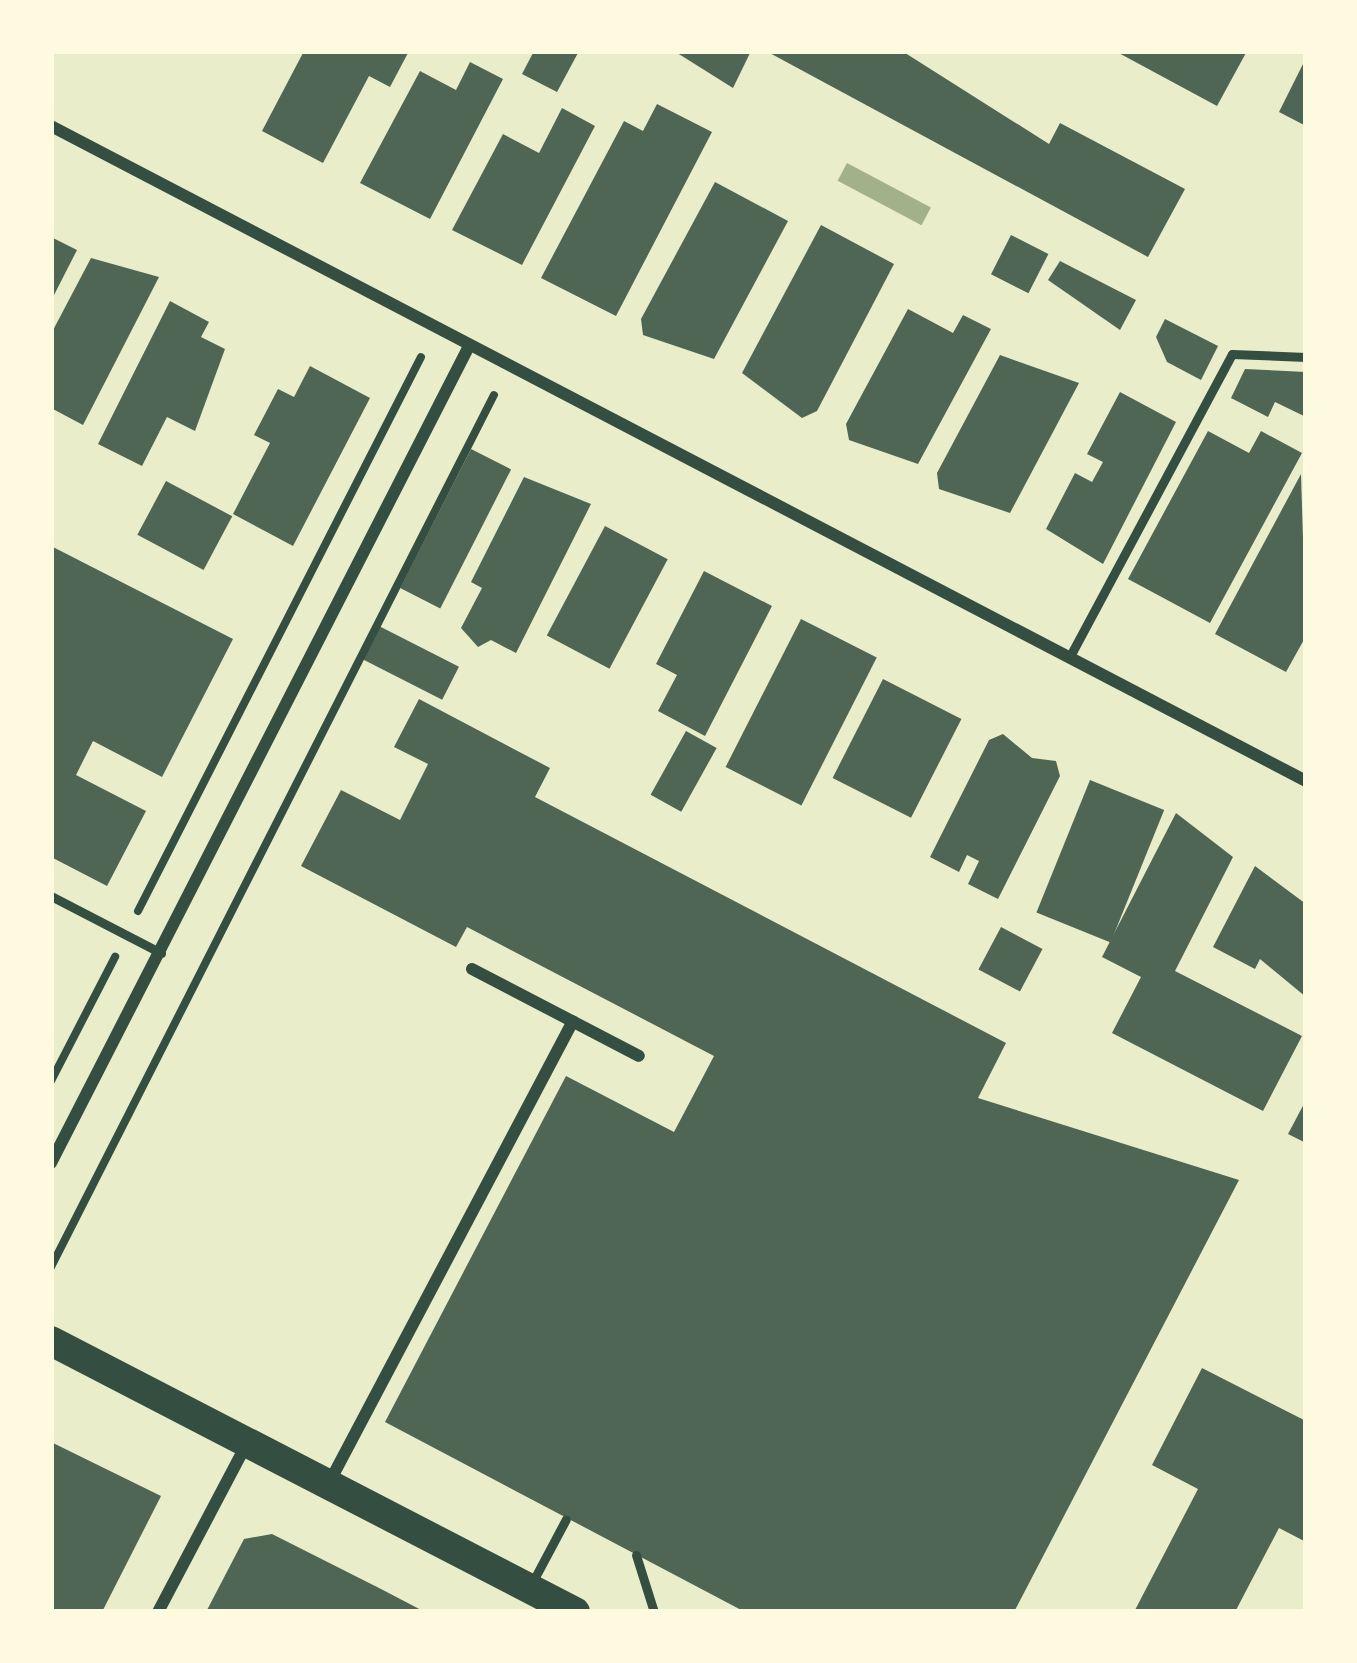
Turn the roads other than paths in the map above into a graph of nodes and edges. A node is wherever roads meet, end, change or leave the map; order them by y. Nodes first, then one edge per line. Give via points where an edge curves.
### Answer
1 (51, 126) edge
2 (469, 346) junction
3 (1306, 357) edge
4 (1069, 658) junction
5 (1306, 781) edge
6 (51, 896) edge
7 (161, 953) junction
8 (472, 969) dead end
9 (573, 1021) junction
10 (639, 1056) dead end
11 (51, 1163) edge
12 (51, 1341) edge
13 (247, 1442) junction
14 (329, 1484) junction
15 (566, 1519) dead end
16 (636, 1555) dead end
17 (529, 1588) junction
18 (158, 1612) edge
19 (574, 1612) edge
20 (654, 1612) edge

1 - 2 street
2 - 4 street
2 - 7 street
3 - 4 lane via 1232,354
4 - 5 street
6 - 7 lane
7 - 11 street
8 - 9 street
9 - 10 street
9 - 14 street
12 - 13 main road
13 - 14 main road
13 - 18 street
14 - 17 main road
15 - 17 lane
16 - 20 lane
17 - 19 main road

